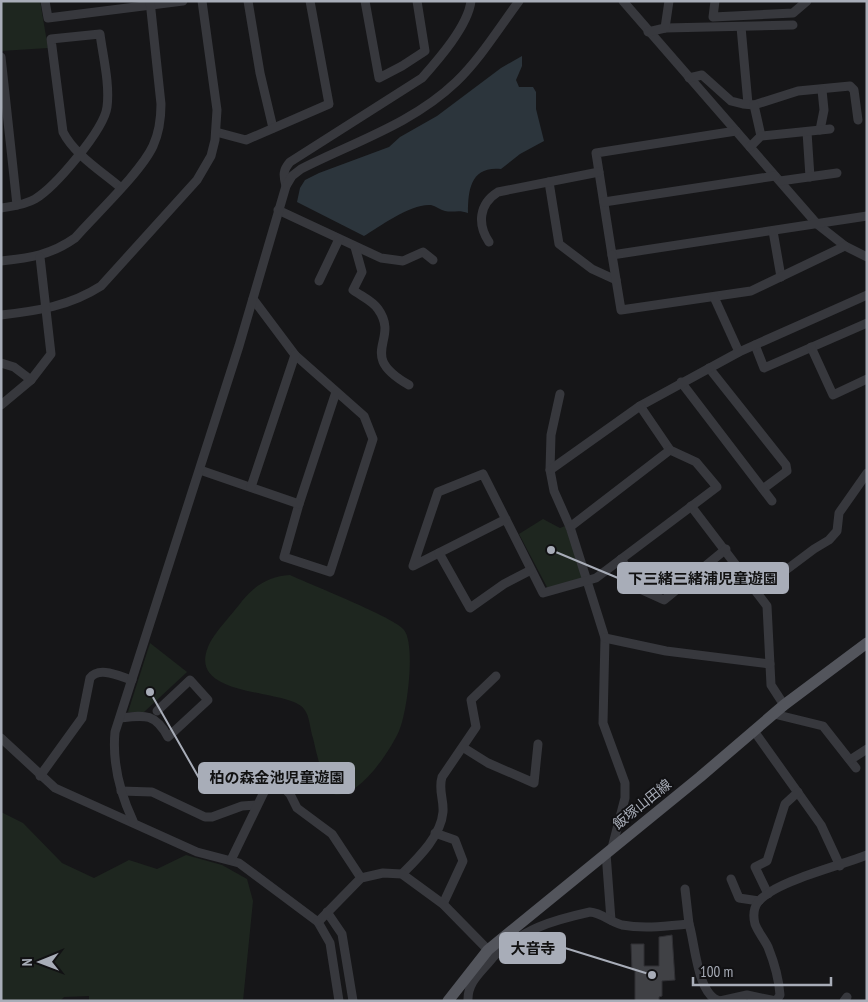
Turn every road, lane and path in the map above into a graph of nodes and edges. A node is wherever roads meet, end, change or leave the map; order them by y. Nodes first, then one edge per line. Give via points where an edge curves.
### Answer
1 (44, 1) edge
2 (96, 1) edge
3 (183, 1) edge
4 (202, 1) edge
5 (248, 1) edge
6 (310, 1) edge
7 (365, 1) edge
8 (417, 1) edge
9 (471, 1) edge
10 (519, 1) edge
11 (623, 1) edge
12 (669, 1) edge
13 (715, 1) edge
14 (807, 1) edge
15 (150, 3) edge
16 (97, 12) junction
17 (793, 26) dead end
18 (741, 27) junction
19 (665, 28) junction
20 (648, 32) junction
21 (1, 57) edge
22 (689, 78) junction
23 (822, 90) junction
24 (751, 104) junction
25 (858, 120) dead end
26 (273, 128) junction
27 (830, 129) dead end
28 (820, 130) junction
29 (736, 131) junction
30 (216, 132) junction
31 (807, 132) junction
32 (761, 136) junction
33 (750, 147) junction
34 (80, 152) junction
35 (599, 172) junction
36 (837, 173) dead end
37 (810, 177) junction
38 (778, 178) junction
39 (549, 182) junction
40 (286, 186) junction
41 (120, 188) junction
42 (604, 202) junction
43 (17, 205) junction
44 (1, 208) edge
45 (278, 210) junction
46 (867, 216) edge
47 (817, 224) junction
48 (773, 231) junction
49 (339, 239) junction
50 (489, 242) dead end
51 (845, 246) junction
52 (355, 247) junction
53 (612, 255) junction
54 (40, 257) junction
55 (867, 257) edge
56 (433, 260) dead end
57 (1, 261) edge
58 (781, 277) junction
59 (616, 280) junction
60 (319, 282) dead end
61 (867, 295) edge
62 (714, 297) junction
63 (253, 298) junction
64 (47, 309) junction
65 (1, 315) edge
66 (867, 323) edge
67 (755, 345) junction
68 (811, 348) junction
69 (739, 352) junction
70 (295, 355) junction
71 (1, 363) edge
72 (709, 368) junction
73 (867, 379) edge
74 (31, 380) junction
75 (681, 382) junction
76 (409, 385) dead end
77 (336, 392) junction
78 (560, 394) dead end
79 (1, 405) edge
80 (640, 406) junction
81 (670, 450) junction
82 (200, 470) junction
83 (550, 470) junction
84 (867, 473) edge
85 (251, 487) junction
86 (762, 489) junction
87 (772, 502) dead end
88 (299, 504) junction
89 (691, 506) junction
90 (506, 519) junction
91 (570, 526) junction
92 (726, 549) junction
93 (439, 553) junction
94 (621, 560) junction
95 (531, 570) junction
96 (589, 580) junction
97 (758, 591) junction
98 (605, 638) junction
99 (867, 643) edge
100 (770, 664) junction
101 (496, 676) dead end
102 (132, 680) junction
103 (784, 705) junction
104 (156, 711) dead end
105 (774, 714) junction
106 (120, 718) junction
107 (754, 731) junction
108 (1, 738) edge
109 (538, 744) dead end
110 (464, 748) junction
111 (867, 748) edge
112 (850, 760) junction
113 (856, 768) dead end
114 (40, 776) junction
115 (121, 791) junction
116 (798, 792) junction
117 (258, 806) junction
118 (133, 822) junction
119 (435, 833) junction
120 (609, 850) junction
121 (867, 855) edge
122 (231, 860) junction
123 (840, 866) junction
124 (402, 874) junction
125 (361, 878) junction
126 (731, 879) dead end
127 (684, 889) dead end
128 (768, 894) junction
129 (759, 901) junction
130 (443, 904) junction
131 (327, 912) junction
132 (611, 920) junction
133 (318, 922) junction
134 (689, 924) junction
135 (491, 953) junction
136 (339, 1001) edge
137 (353, 1001) edge
138 (448, 1001) edge
139 (468, 1001) edge
140 (720, 1001) edge
141 (776, 1001) edge

1 - 16 street via 48,18
2 - 16 street
3 - 15 street
4 - 30 street via 217,110
5 - 26 street
6 - 26 street via 328,104
7 - 8 street via 379,78 425,51
9 - 40 street via 469,12 422,78 290,162 283,175
10 - 40 street via 472,64 430,104 392,127 301,169
11 - 20 street
12 - 19 street
13 - 14 street via 713,18 792,13
15 - 16 street
15 - 41 street via 161,89 161,120 153,147
17 - 18 street
18 - 19 street
18 - 24 street
19 - 20 street
20 - 22 street
21 - 43 street
22 - 24 street via 702,76 731,101
22 - 29 street
23 - 24 street via 798,90
23 - 25 street via 853,88
23 - 28 street via 824,110
24 - 32 street
26 - 30 street via 246,140
27 - 28 street
28 - 31 street
29 - 33 street
29 - 35 street via 596,153
30 - 64 street via 211,156 197,180 113,274 86,296
31 - 32 street
31 - 37 street
32 - 33 street
33 - 38 street
34 - 34 street via 62,132 51,39 100,34 107,106 98,130
34 - 41 street
34 - 43 street via 41,195
35 - 39 street
35 - 42 street
36 - 37 street
37 - 38 street
38 - 42 street
38 - 47 street
39 - 50 street via 498,192 487,199 482,222
39 - 59 street via 559,244 592,269
40 - 45 street
41 - 54 street via 75,238
42 - 53 street
43 - 44 street
45 - 49 street
45 - 63 street
46 - 47 street
47 - 48 street
47 - 51 street
48 - 53 street
48 - 58 street
49 - 52 street
49 - 60 street
51 - 55 street
51 - 58 street
52 - 56 street via 395,261 403,261 422,252
52 - 76 street via 362,272 353,290 377,307 382,315 385,323 382,360 394,376
53 - 59 street
54 - 57 street
54 - 64 street
58 - 62 street via 751,291
59 - 62 street via 621,310
61 - 67 street
62 - 69 street
63 - 70 street
63 - 82 street
64 - 65 street
64 - 74 street via 51,354
66 - 68 street
67 - 68 street via 764,368
67 - 69 street
68 - 73 street via 833,395
69 - 72 street
70 - 77 street
70 - 85 street
71 - 74 street via 14,367
72 - 75 street
72 - 86 street via 786,465 787,472
74 - 79 street
75 - 80 street
75 - 86 street
77 - 88 street
77 - 88 street via 364,416 373,439 330,572 284,557
78 - 83 street via 551,435
80 - 81 street
80 - 83 street
81 - 89 street via 696,462 717,487
81 - 91 street
82 - 85 street
82 - 102 street
83 - 91 street via 554,491
84 - 97 street via 839,513 837,531 829,540
85 - 88 street
86 - 87 street
89 - 92 street
89 - 94 street
90 - 93 street
90 - 93 street via 483,474 438,492 414,566
90 - 95 street
91 - 96 street
92 - 94 street via 664,600 642,590
92 - 97 street
93 - 95 street via 470,608
94 - 96 street
95 - 96 street via 543,594
96 - 98 street
97 - 100 street via 767,606
98 - 100 street via 666,651
98 - 120 street via 603,723 620,765 626,798
99 - 103 main road, 飯塚山田線
100 - 103 street via 772,685
101 - 110 street via 471,700 476,727
102 - 106 street
102 - 114 street via 102,672 93,674 82,718
103 - 105 main road, 飯塚山田線
104 - 106 street via 190,680 208,700 168,737 154,718
105 - 107 main road, 飯塚山田線
105 - 112 street via 823,726
106 - 115 street via 114,746
107 - 116 street
107 - 120 main road, 飯塚山田線
108 - 114 street
109 - 110 street via 534,783 488,763
110 - 119 street via 442,777 439,786 443,812
111 - 112 street
112 - 113 street
114 - 118 street via 55,788
115 - 117 street via 152,792 205,817 242,806
115 - 118 street
116 - 123 street via 821,825
116 - 128 street via 785,804 767,861 756,867
117 - 122 street
117 - 125 street via 268,787 284,788 297,808 332,834
118 - 122 street via 197,852
119 - 124 street via 421,855
119 - 130 street via 455,840 463,861
120 - 132 street
120 - 135 main road, 飯塚山田線
121 - 123 street
122 - 133 street
123 - 128 street via 802,877
124 - 125 street via 376,873
124 - 130 street
125 - 131 street
126 - 129 street via 739,898
127 - 134 street
128 - 129 street
129 - 141 street via 755,922 775,968 780,996
130 - 135 street
131 - 133 street
131 - 137 street via 342,934
132 - 134 street via 636,927
132 - 135 street via 590,912 528,930
133 - 136 street via 330,943
134 - 140 street via 695,960 705,986 710,996
135 - 138 main road, 飯塚山田線
135 - 139 street via 471,982
140 - 141 street via 747,995

